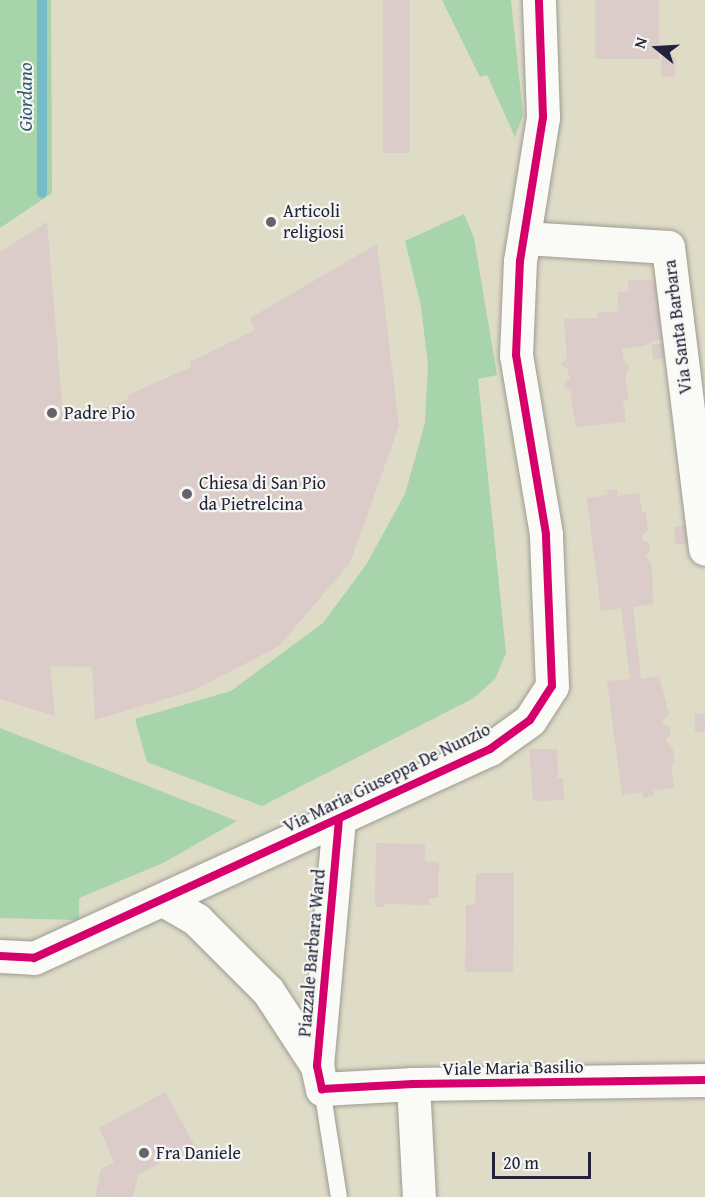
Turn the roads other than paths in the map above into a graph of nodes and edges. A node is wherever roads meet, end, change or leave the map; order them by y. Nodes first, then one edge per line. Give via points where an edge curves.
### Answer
1 (539, 0) edge
2 (525, 238) junction
3 (705, 549) edge
4 (339, 819) junction
5 (164, 900) junction
6 (0, 956) edge
7 (320, 1077) junction
8 (705, 1080) edge
9 (413, 1084) junction
10 (339, 1197) edge
11 (419, 1197) edge

1 - 2 street, Via Maria Giuseppa De Nunzio via 543,117
2 - 3 street, Via Santa Barbara via 668,247
2 - 4 street, Via Maria Giuseppa De Nunzio via 520,261 516,355 546,534 552,686 530,720 490,748
4 - 5 street, Via Maria Giuseppa De Nunzio
4 - 7 street, Piazzale Barbara Ward
5 - 6 street, Via Maria Giuseppa De Nunzio via 34,958
5 - 7 street via 197,920 268,991
7 - 9 street, Viale Maria Basilio
7 - 10 lane
8 - 9 street, Viale Maria Basilio
9 - 11 street

